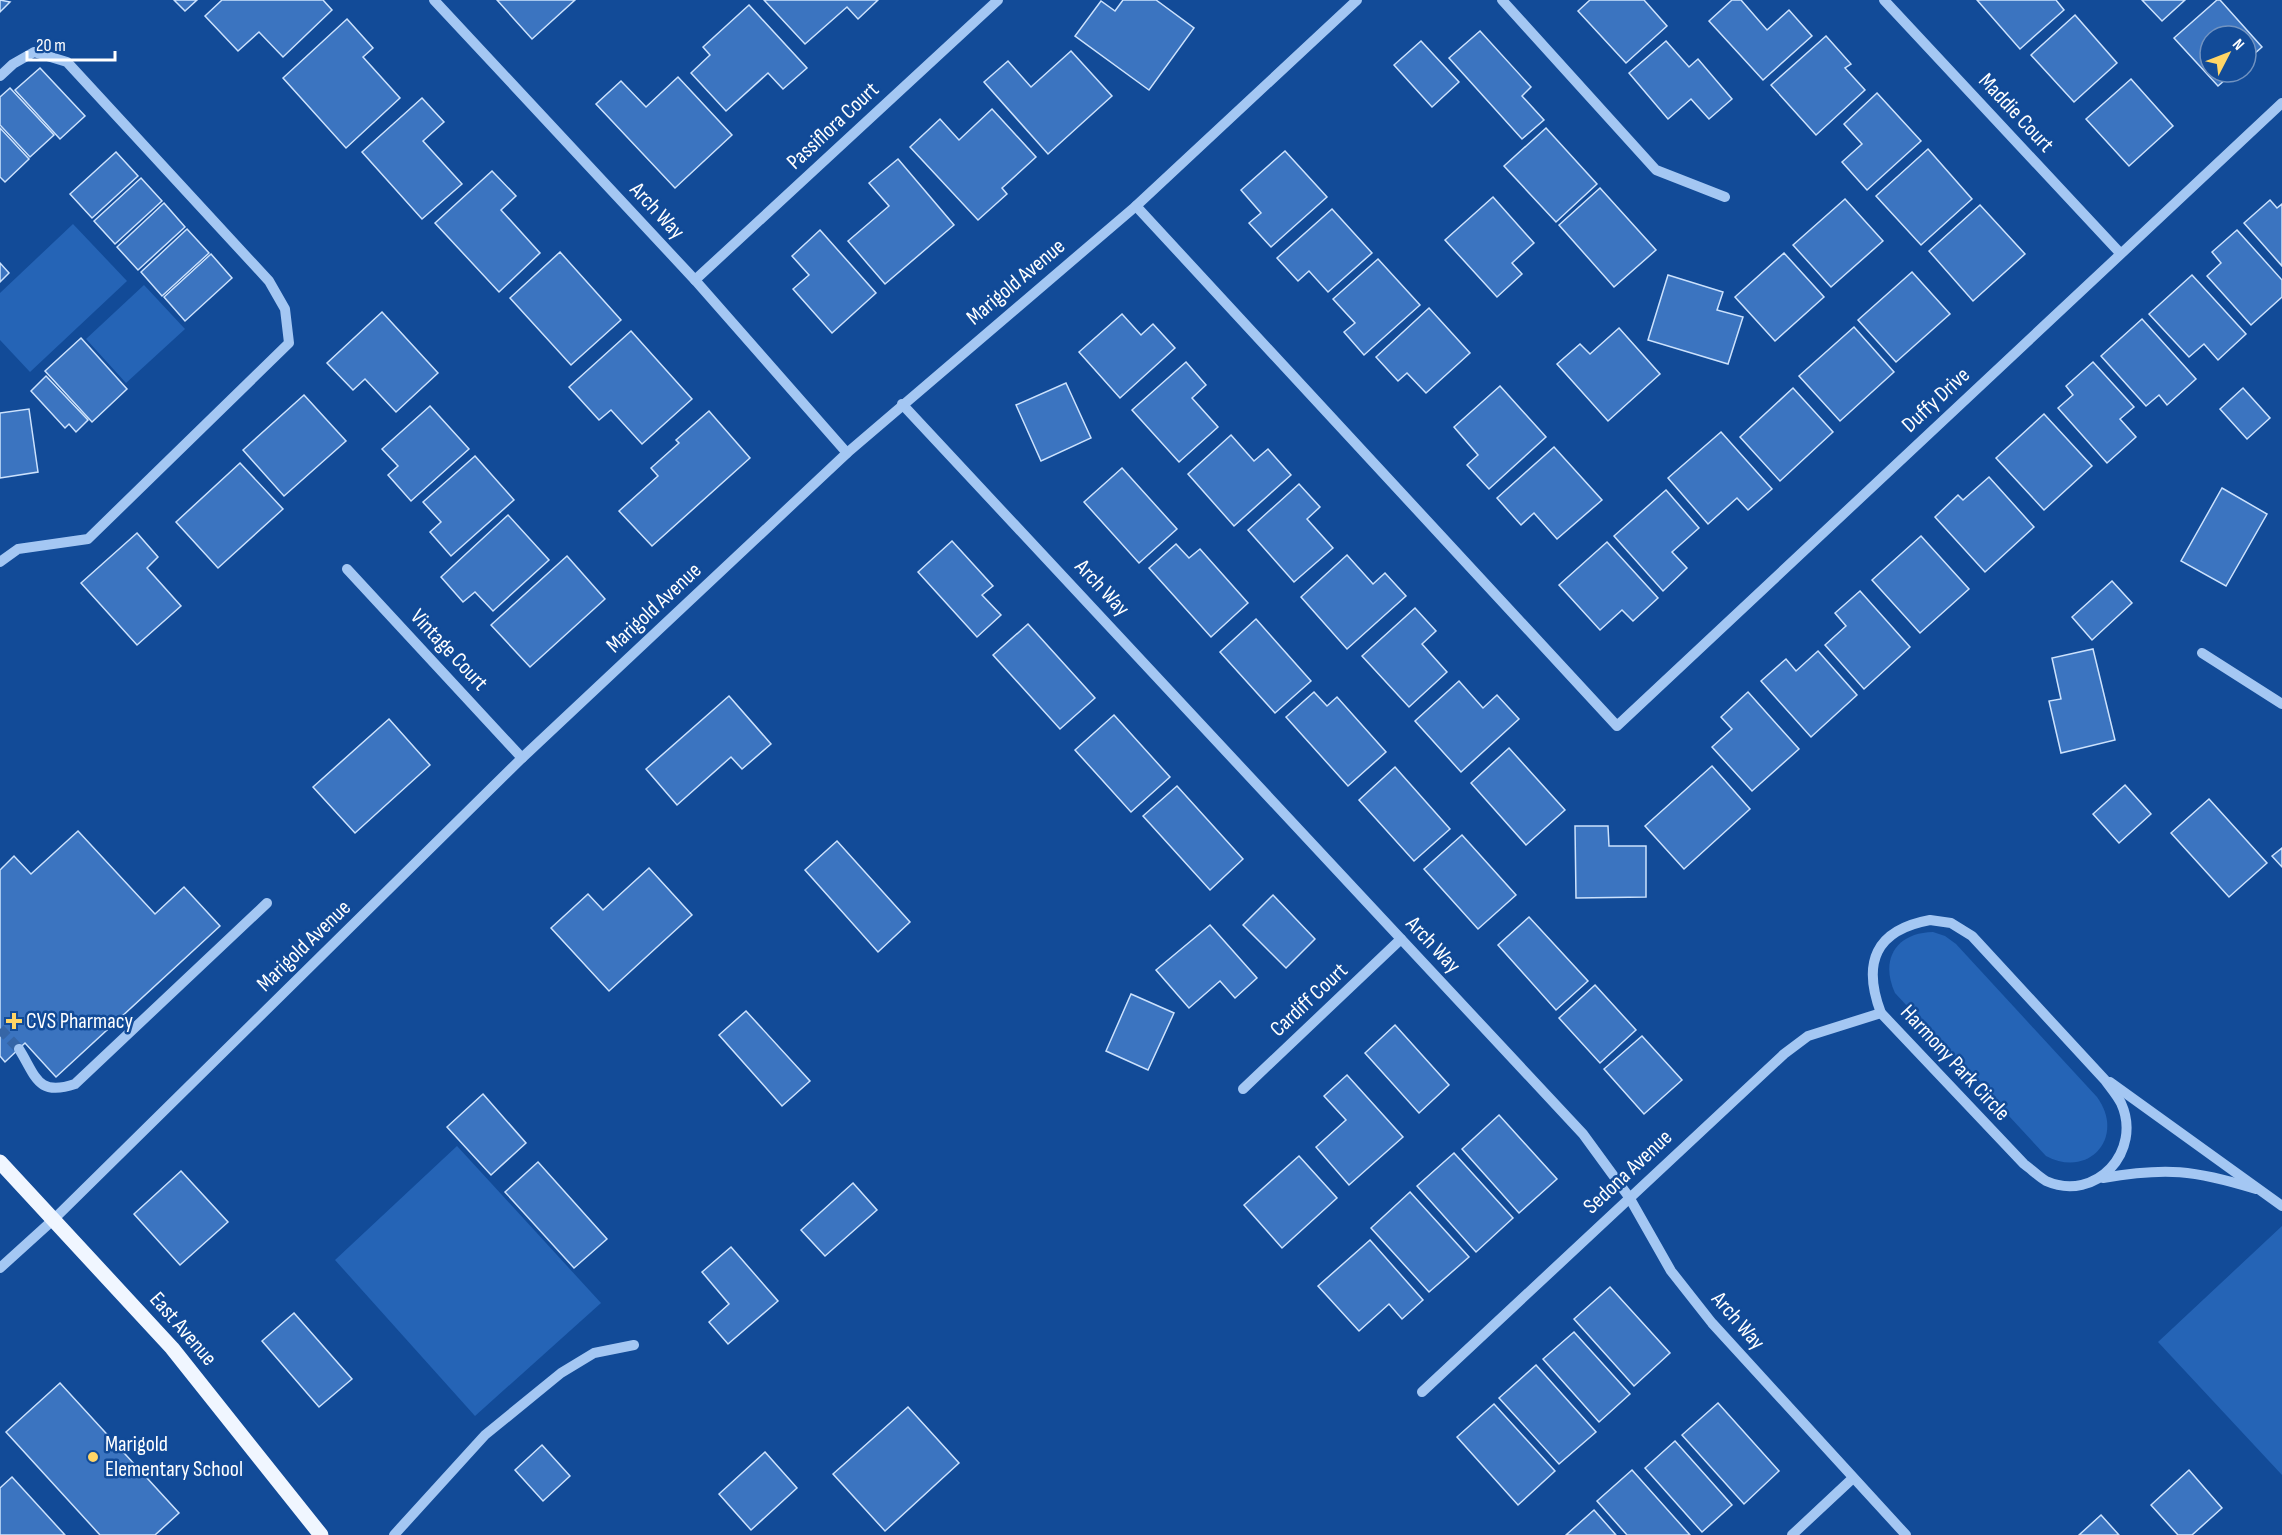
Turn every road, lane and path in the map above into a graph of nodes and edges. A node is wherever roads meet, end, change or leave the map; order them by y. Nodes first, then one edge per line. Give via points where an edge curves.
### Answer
1 (434, 0) edge
2 (998, 0) edge
3 (1356, 0) edge
4 (1502, 0) edge
5 (1884, 0) edge
6 (0, 76) edge
7 (2282, 103) edge
8 (1725, 197) dead end
9 (1136, 206) junction
10 (2120, 252) junction
11 (695, 280) junction
12 (902, 404) junction
13 (847, 453) junction
14 (0, 562) edge
15 (347, 568) dead end
16 (2202, 653) dead end
17 (2282, 704) edge
18 (522, 758) junction
19 (267, 903) dead end
20 (1401, 939) junction
21 (1881, 1013) junction
22 (19, 1049) tunnel mouth
23 (2105, 1080) junction
24 (1243, 1089) dead end
25 (0, 1162) edge
26 (2103, 1178) junction
27 (2266, 1193) junction
28 (1629, 1197) junction
29 (2282, 1206) edge
30 (53, 1220) junction
31 (0, 1268) edge
32 (634, 1345) dead end
33 (1422, 1392) dead end
34 (1853, 1478) junction
35 (321, 1535) edge
36 (394, 1535) edge
37 (1792, 1535) edge
38 (1906, 1535) edge

1 - 11 street, Arch Way
2 - 11 street, Passiflora Court
3 - 9 street, Marigold Avenue
4 - 8 street via 1656,170
5 - 10 street, Maddie Court
6 - 14 street via 34,52 67,62 269,281 285,309 290,343 88,539 18,549
7 - 10 street, Duffy Drive
9 - 10 street, Duffy Drive via 1617,726
9 - 12 street, Marigold Avenue
11 - 13 street, Arch Way
12 - 13 street, Marigold Avenue
12 - 20 street, Arch Way
13 - 18 street, Marigold Avenue
15 - 18 street, Vintage Court
16 - 17 street
18 - 30 street, Marigold Avenue
19 - 22 street via 75,1084 58,1090 43,1087
20 - 24 street, Cardiff Court
20 - 28 street, Arch Way via 1583,1134
21 - 23 street, Harmony Park Circle via 1872,988 1872,969 1879,948 1891,934 1910,923 1951,923 1972,936
21 - 26 street, Harmony Park Circle via 2024,1164 2046,1181 2088,1184
21 - 28 street, Sedona Avenue via 1808,1036
23 - 26 street, Harmony Park Circle via 2122,1104 2127,1132 2120,1156
23 - 27 street, Harmony Park Circle
25 - 30 main road, East Avenue
26 - 27 street, Harmony Park Circle via 2155,1171 2191,1172
27 - 29 street, Harmony Park Circle
28 - 33 street, Sedona Avenue
28 - 34 street, Arch Way via 1671,1271 1712,1323
30 - 31 street, Marigold Avenue
30 - 35 main road, East Avenue via 172,1348
32 - 36 street via 594,1353 561,1373 485,1435
34 - 37 street
34 - 38 street, Arch Way

